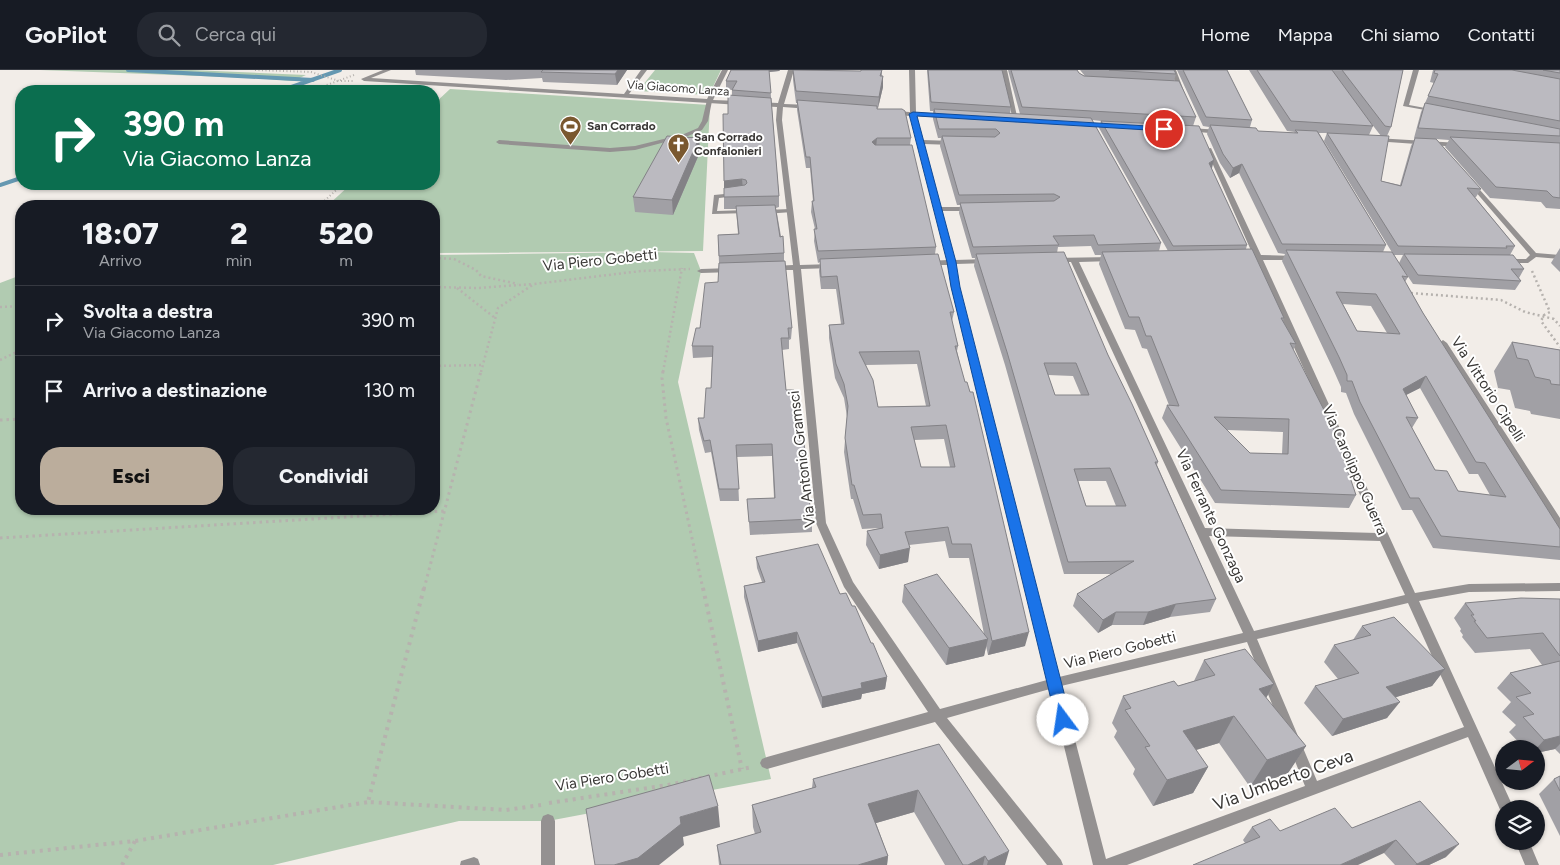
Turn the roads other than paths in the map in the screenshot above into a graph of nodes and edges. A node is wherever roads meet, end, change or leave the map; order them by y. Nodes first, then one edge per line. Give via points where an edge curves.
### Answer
1 (388, 70) edge
2 (644, 70) edge
3 (725, 70) edge
4 (791, 70) edge
5 (912, 70) edge
6 (1004, 70) edge
7 (1173, 70) edge
8 (1416, 70) edge
9 (1170, 85) edge
10 (1180, 86) junction
11 (626, 96) junction
12 (1186, 100) edge
13 (709, 101) junction
14 (745, 103) edge
15 (754, 104) edge
16 (780, 106) junction
17 (818, 108) edge
18 (884, 112) edge
19 (1445, 113) edge
20 (913, 114) junction
21 (950, 116) edge
22 (1007, 120) edge
23 (1016, 120) junction
24 (1026, 121) edge
25 (1199, 127) junction
26 (1181, 130) edge
27 (1230, 132) edge
28 (1372, 133) edge
29 (1369, 140) edge
30 (1378, 140) junction
31 (499, 142) dead end
32 (957, 143) edge
33 (1436, 144) junction
34 (1465, 146) edge
35 (919, 149) junction
36 (1442, 152) edge
37 (1462, 174) edge
38 (743, 194) edge
39 (938, 209) junction
40 (976, 209) edge
41 (790, 211) junction
42 (752, 212) edge
43 (762, 212) edge
44 (1560, 256) edge
45 (1231, 257) edge
46 (1259, 257) junction
47 (1306, 258) edge
48 (1531, 258) junction
49 (1120, 259) edge
50 (1044, 260) edge
51 (1074, 260) junction
52 (995, 261) edge
53 (1499, 261) edge
54 (952, 262) junction
55 (921, 263) edge
56 (844, 266) edge
57 (797, 268) junction
58 (768, 269) edge
59 (739, 270) edge
60 (701, 271) road end
61 (1437, 335) edge
62 (1560, 527) edge
63 (1201, 532) junction
64 (1385, 536) junction
65 (1560, 587) edge
66 (1412, 598) junction
67 (1250, 636) junction
68 (1054, 683) junction
69 (938, 716) junction
70 (1472, 730) junction
71 (767, 763) road end
72 (1313, 789) junction
73 (1503, 800) edge
74 (548, 821) dead end
75 (1526, 850) edge
76 (466, 865) edge
77 (474, 865) edge
78 (548, 865) edge
79 (1056, 865) edge
80 (1100, 865) edge
81 (1108, 865) edge
82 (1532, 865) edge

1 - 11 street, Via Giacomo Lanza via 364,79
2 - 11 street
3 - 13 street
4 - 16 street, Via Antonio Gramsci
5 - 20 street
6 - 23 street
7 - 10 street
8 - 19 street via 1406,106
9 - 10 street
10 - 12 street
11 - 13 street, Via Giacomo Lanza
13 - 14 street, Via Giacomo Lanza
13 - 31 lane via 706,121 700,130 634,148 610,150
15 - 16 street
16 - 17 street
16 - 41 street, Via Antonio Gramsci
18 - 20 street
20 - 21 street
20 - 35 street
22 - 23 street
23 - 24 street
25 - 26 street
25 - 27 street
25 - 46 street, Via Carolippo Guerra
28 - 30 street
29 - 30 street
30 - 33 street
32 - 35 street
33 - 34 street
33 - 36 street
35 - 39 street
37 - 48 street
38 - 42 lane via 716,196 714,213
39 - 40 street
39 - 54 street
41 - 43 lane
41 - 57 street, Via Antonio Gramsci
44 - 48 street
45 - 46 street
46 - 47 street
46 - 64 street, Via Carolippo Guerra
48 - 53 street
49 - 51 street
50 - 51 street
51 - 63 street, Via Ferrante Gonzaga
52 - 54 street
54 - 55 street
54 - 68 street via 955,287
56 - 57 street
57 - 58 street
57 - 69 street, Via Antonio Gramsci via 821,523 848,584
59 - 60 street
61 - 62 street, Via Vittorio Cipelli
63 - 64 street
63 - 67 street, Via Ferrante Gonzaga
64 - 66 street, Via Carolippo Guerra
65 - 66 street, Via Piero Gobetti via 1469,588
66 - 67 street, Via Piero Gobetti
66 - 70 street, Via Carolippo Guerra
67 - 68 street, Via Piero Gobetti
67 - 72 street, Via Ferrante Gonzaga
68 - 69 street, Via Piero Gobetti
68 - 80 street
69 - 71 street, Via Piero Gobetti
69 - 79 street, Via Antonio Gramsci
70 - 72 street, Via Umberto Ceva
70 - 73 street, Via Carolippo Guerra
72 - 81 street, Via Umberto Ceva
74 - 78 street
75 - 82 street
76 - 77 lane

